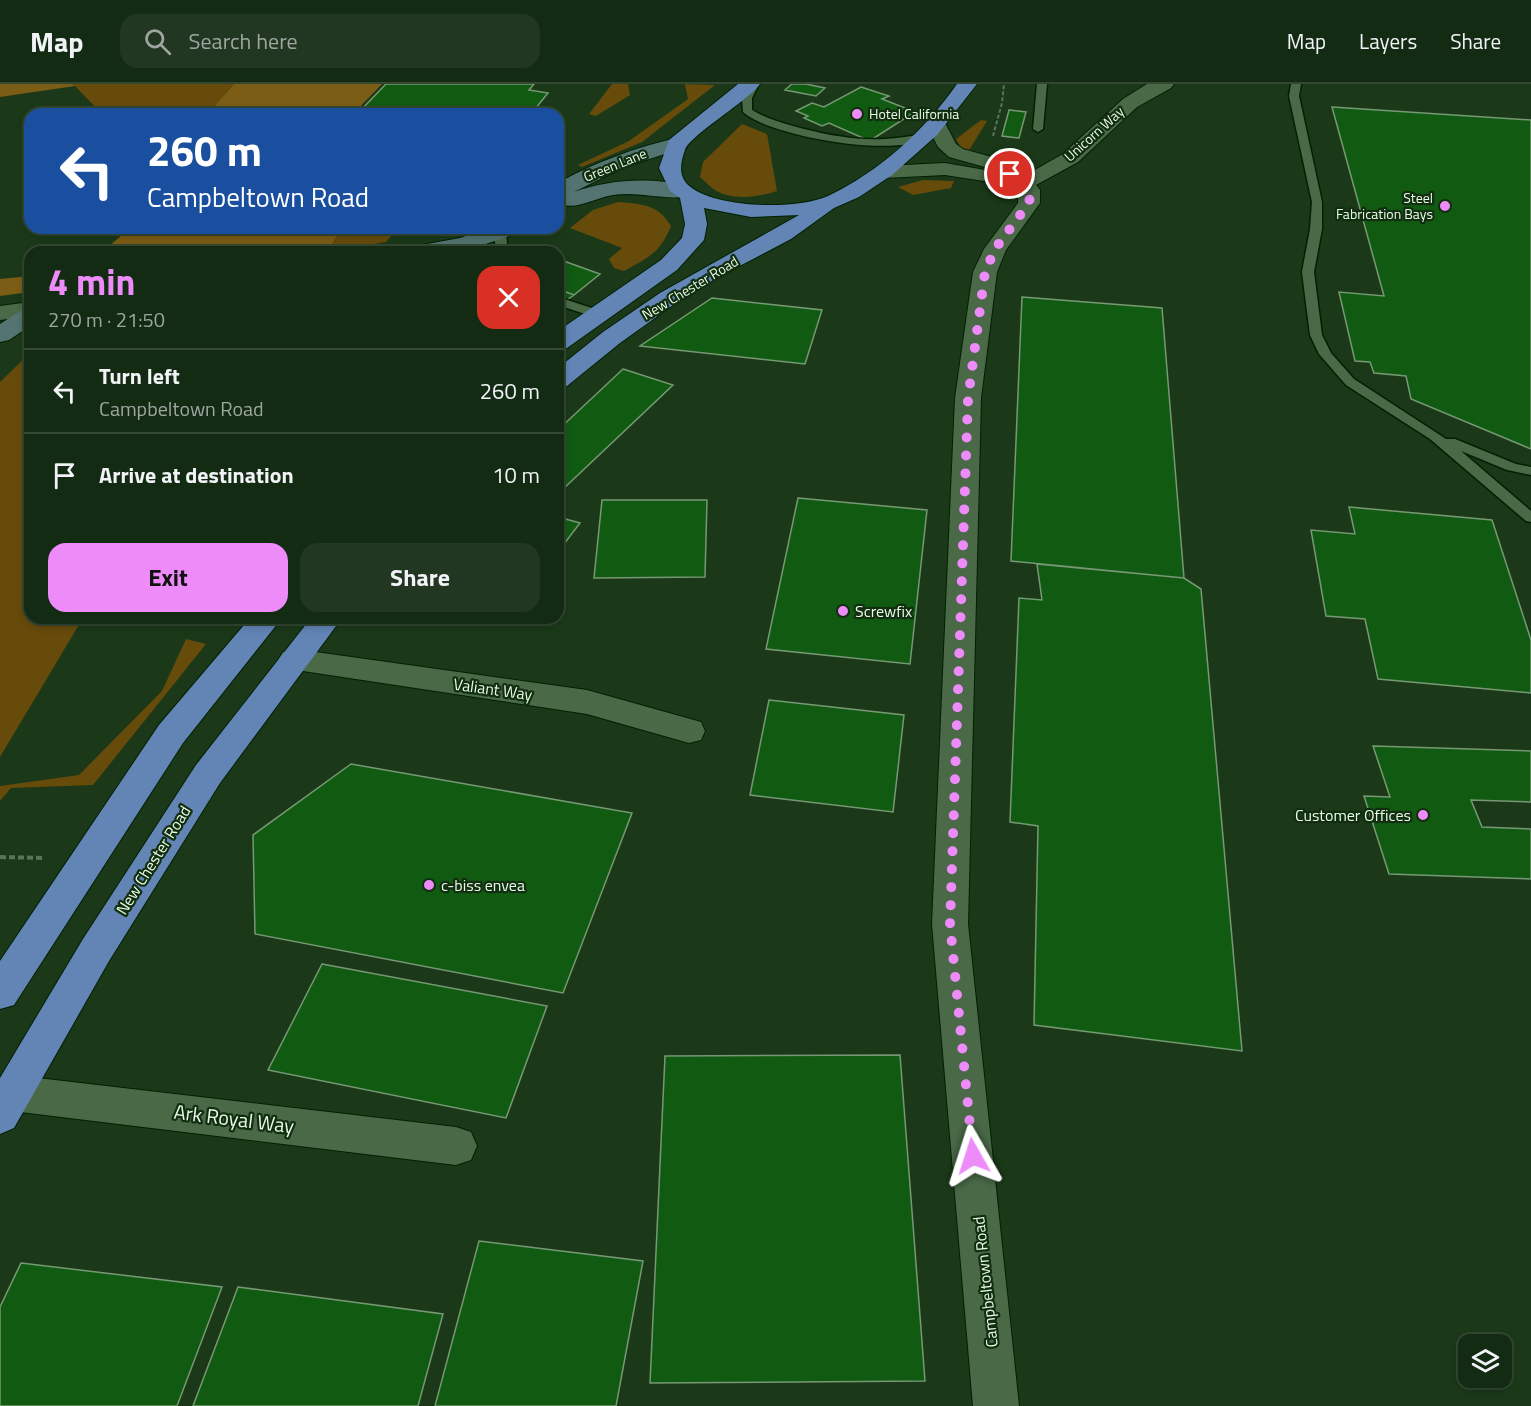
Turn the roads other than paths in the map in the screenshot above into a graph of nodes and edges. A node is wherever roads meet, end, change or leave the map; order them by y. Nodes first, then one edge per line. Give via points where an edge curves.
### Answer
1 (968, 84) edge
2 (1042, 84) edge
3 (1164, 84) edge
4 (1296, 84) edge
5 (746, 86) edge
6 (1038, 129) dead end
7 (930, 131) junction
8 (676, 144) junction
9 (884, 172) junction
10 (1017, 179) junction
11 (564, 188) edge
12 (686, 195) junction
13 (564, 204) edge
14 (828, 204) junction
15 (504, 238) edge
16 (454, 246) edge
17 (564, 303) edge
18 (24, 310) edge
19 (0, 313) edge
20 (597, 314) junction
21 (24, 319) edge
22 (0, 335) edge
23 (564, 339) edge
24 (564, 376) edge
25 (1435, 436) junction
26 (1531, 471) edge
27 (1531, 518) edge
28 (262, 624) edge
29 (322, 624) edge
30 (294, 660) junction
31 (689, 731) dead end
32 (0, 993) edge
33 (6, 1104) edge
34 (456, 1146) dead end
35 (996, 1406) edge

1 - 7 highway
2 - 6 lane
3 - 10 street, Unicorn Way via 1129,103 1069,159
4 - 25 lane via 1294,96 1317,202 1308,272 1316,335 1325,354 1350,382
5 - 7 lane via 748,112 765,122 855,143 892,143
5 - 8 highway
7 - 9 highway
7 - 10 street via 956,153 999,165
8 - 11 main road, Green Lane via 641,152 593,171
8 - 12 highway, New Chester Road via 669,157 669,169 672,180
9 - 10 street via 930,169
9 - 14 highway
10 - 35 street, Campbeltown Road via 1029,190 1029,203 995,249 985,272 968,399 950,924
12 - 13 main road, Green Lane via 648,187 604,188
12 - 14 highway via 717,206 755,210
12 - 20 highway, New Chester Road via 696,225 693,240 669,265
14 - 24 highway, New Chester Road via 804,224 707,274 645,314
15 - 16 main road
17 - 20 lane
18 - 19 street
20 - 23 highway, New Chester Road
21 - 22 main road
25 - 26 lane
25 - 27 lane
28 - 32 highway via 171,734
29 - 30 highway, New Chester Road
30 - 31 street, Valiant Way via 587,702
30 - 33 highway, New Chester Road via 208,774 96,950
33 - 34 street, Ark Royal Way

